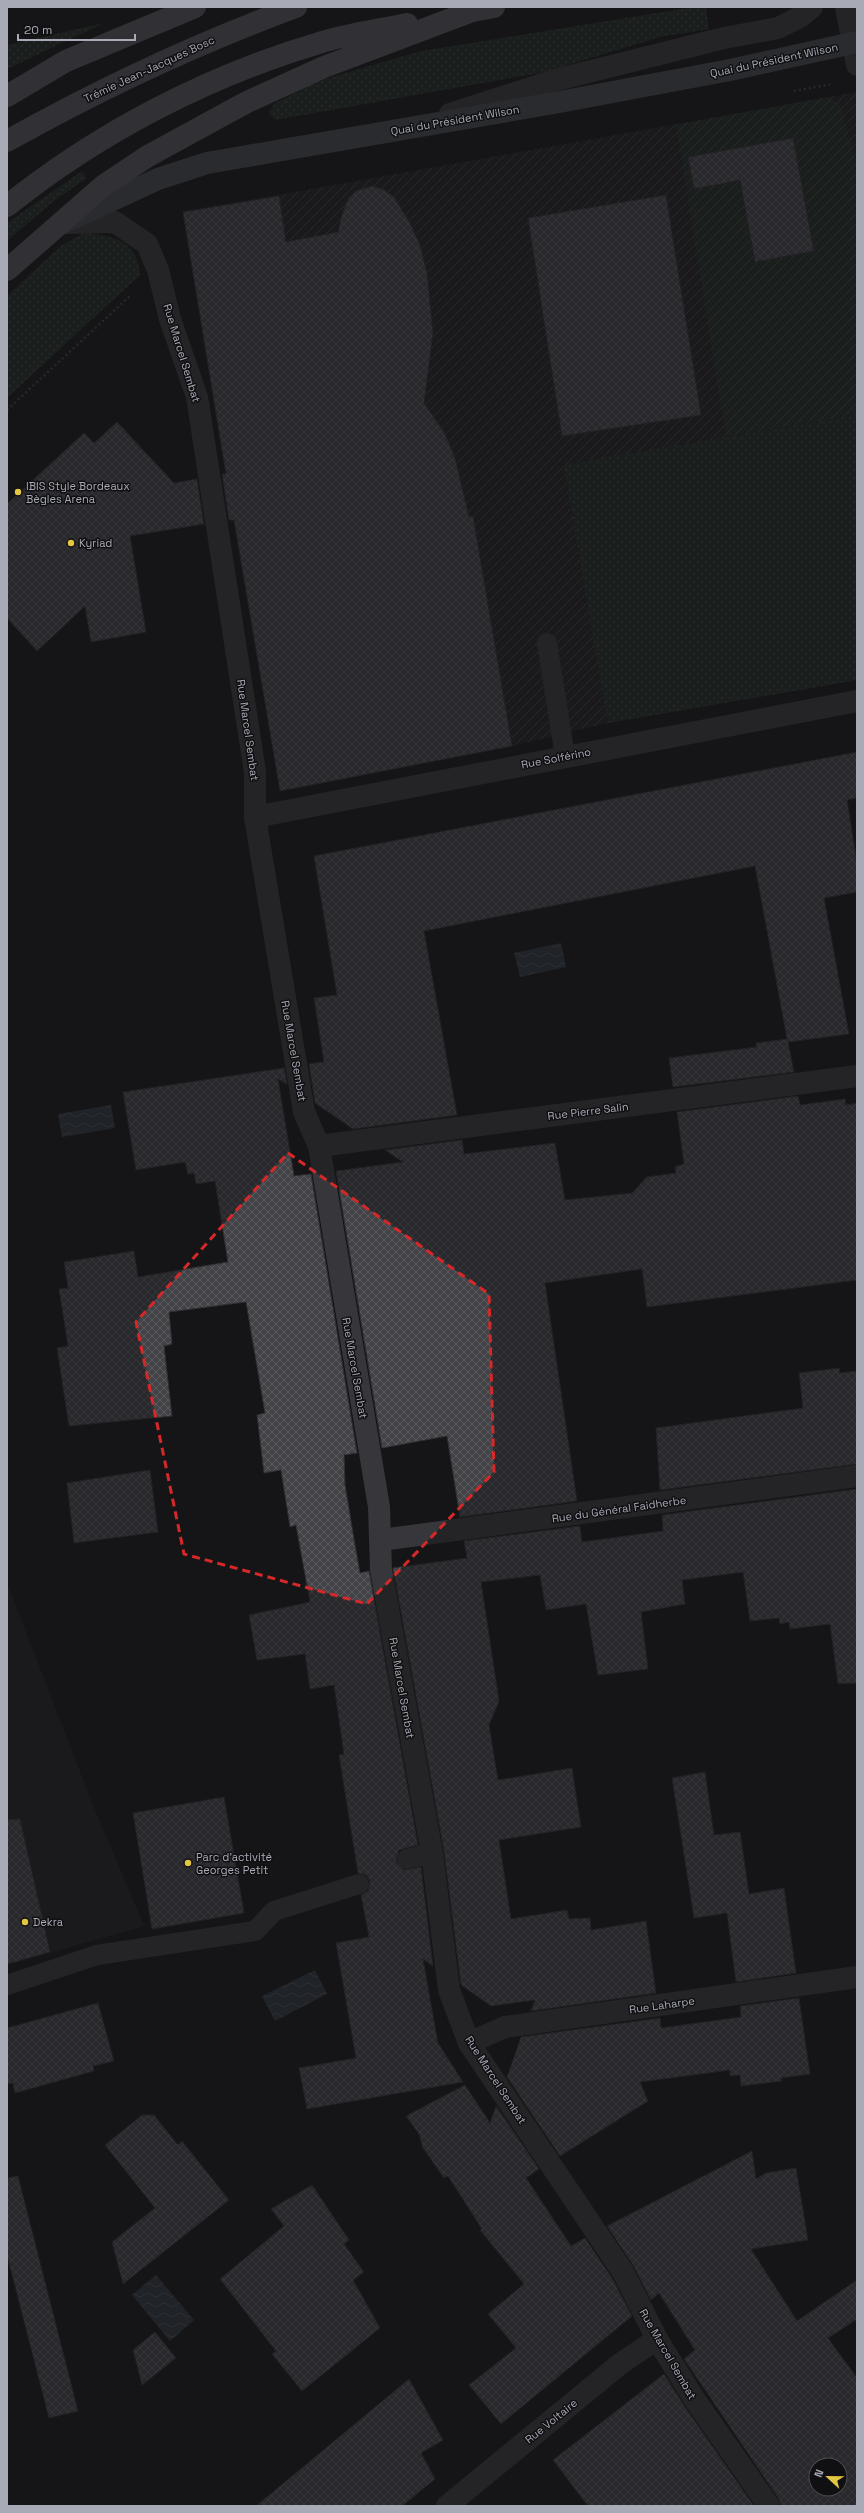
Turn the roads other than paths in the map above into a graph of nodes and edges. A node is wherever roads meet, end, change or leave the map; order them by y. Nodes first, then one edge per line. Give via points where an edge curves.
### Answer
1 (195, 7) edge
2 (296, 7) edge
3 (812, 7) edge
4 (846, 7) edge
5 (485, 9) edge
6 (855, 42) edge
7 (857, 65) edge
8 (7, 96) edge
9 (413, 126) junction
10 (7, 141) edge
11 (7, 206) edge
12 (62, 223) junction
13 (7, 270) edge
14 (547, 643) dead end
15 (857, 701) edge
16 (565, 756) junction
17 (255, 817) junction
18 (857, 1076) edge
19 (319, 1146) junction
20 (857, 1476) edge
21 (381, 1540) junction
22 (432, 1853) junction
23 (407, 1859) dead end
24 (359, 1884) dead end
25 (857, 1977) edge
26 (7, 1985) edge
27 (469, 2043) junction
28 (657, 2339) junction
29 (447, 2506) edge
30 (769, 2506) edge

1 - 8 main road via 66,61
2 - 10 main road, Trémie Jean-Jacques Bosc via 170,58 85,98
3 - 9 street via 800,17 778,28 724,38 552,81
4 - 6 street
5 - 11 main road via 320,42 261,61 194,90 116,132 32,186
5 - 12 main road via 324,67 247,102 148,156 103,186
6 - 7 street
6 - 9 street, Quai du Président Wilson via 730,70
9 - 12 street, Quai du Président Wilson via 207,163 158,179
12 - 13 main road
12 - 17 street, Rue Marcel Sembat via 115,222 147,244 158,270 170,319 197,397 256,772
14 - 16 lane
15 - 16 street, Rue Solférino
16 - 17 street, Rue Solférino
17 - 19 street, Rue Marcel Sembat via 304,1112
18 - 19 street, Rue Pierre Salin
19 - 21 street, Rue Marcel Sembat via 379,1507
20 - 21 street, Rue du Général Faidherbe
21 - 22 street, Rue Marcel Sembat via 381,1570
22 - 23 lane
22 - 27 street, Rue Marcel Sembat via 449,1990
24 - 26 lane via 274,1911 254,1931 98,1955
25 - 27 street, Rue Laharpe via 505,2027
27 - 28 street, Rue Marcel Sembat via 623,2272
28 - 29 street, Rue Voltaire via 620,2364
28 - 30 street, Rue Marcel Sembat via 693,2397

